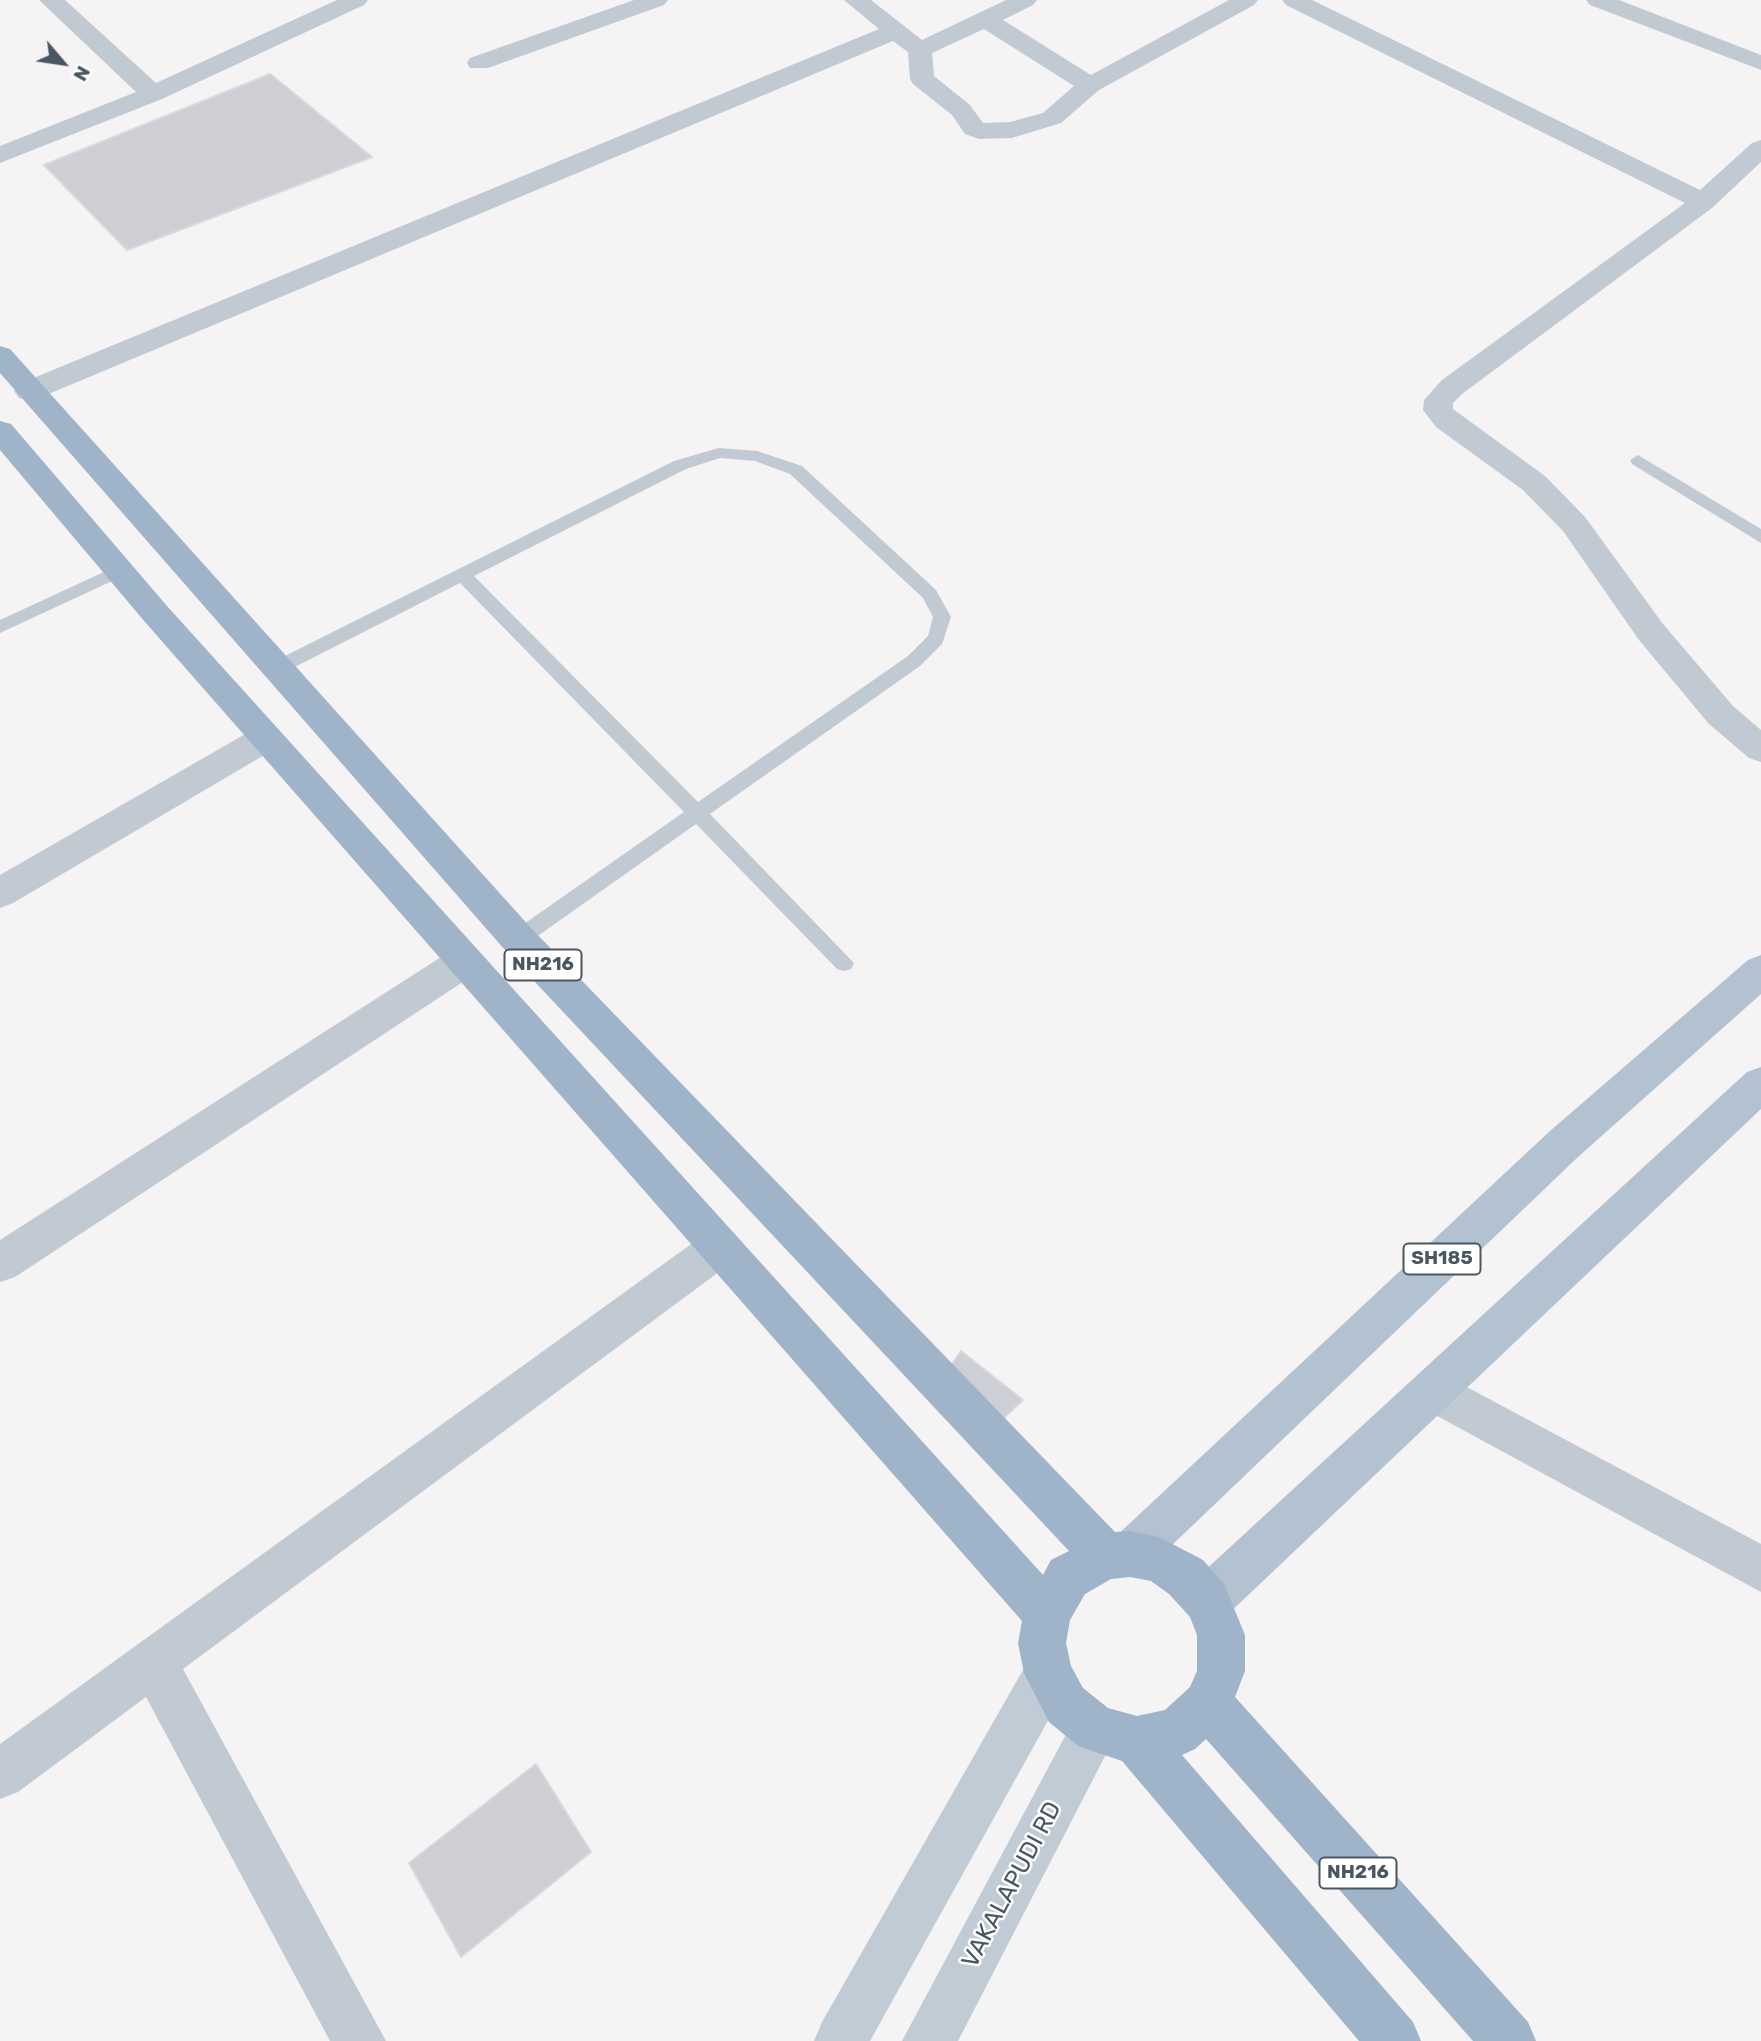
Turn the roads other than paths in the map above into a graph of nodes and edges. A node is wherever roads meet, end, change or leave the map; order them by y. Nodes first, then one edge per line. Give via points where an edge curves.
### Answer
1 (51, 0) edge
2 (356, 0) edge
3 (656, 0) edge
4 (856, 0) edge
5 (1025, 0) edge
6 (1246, 0) edge
7 (1294, 0) edge
8 (1598, 0) edge
9 (985, 19) junction
10 (895, 31) junction
11 (920, 50) junction
12 (479, 63) dead end
13 (1761, 63) edge
14 (1090, 85) junction
15 (153, 94) junction
16 (1761, 148) edge
17 (0, 155) edge
18 (1703, 202) junction
19 (0, 355) edge
20 (29, 391) junction
21 (0, 431) edge
22 (1638, 460) dead end
23 (1761, 537) edge
24 (119, 571) junction
25 (463, 575) junction
26 (0, 627) edge
27 (277, 668) junction
28 (266, 738) junction
29 (1761, 750) edge
30 (697, 814) junction
31 (0, 893) edge
32 (518, 939) junction
33 (465, 961) junction
34 (844, 963) dead end
35 (1761, 971) edge
36 (1757, 1093) edge
37 (720, 1247) junction
38 (0, 1263) edge
39 (1433, 1390) junction
40 (1118, 1555) junction
41 (1761, 1569) edge
42 (1207, 1601) junction
43 (1047, 1614) junction
44 (153, 1662) junction
45 (1048, 1673) junction
46 (1208, 1704) junction
47 (1116, 1735) junction
48 (0, 1774) edge
49 (359, 2041) edge
50 (841, 2041) edge
51 (929, 2041) edge
52 (1394, 2041) edge
53 (1509, 2041) edge

1 - 15 street
2 - 15 street
3 - 12 street
4 - 10 street
5 - 9 street
6 - 14 street
7 - 18 street
8 - 13 street
9 - 11 street
9 - 14 street
10 - 11 street
10 - 20 street
11 - 14 street via 922,79 979,131 1012,130 1052,118
15 - 17 street
16 - 18 street
18 - 29 street via 1452,387 1438,400 1438,410 1534,483 1574,524 1651,632 1721,715
19 - 20 highway, NH216
20 - 27 highway, NH216
21 - 24 highway, NH216
22 - 23 lane
24 - 26 lane
24 - 28 highway, NH216
25 - 27 lane
25 - 30 lane
25 - 30 lane via 680,465 719,453 757,456 796,470 930,594 942,617 936,639 914,661
27 - 32 highway, NH216
28 - 31 street
28 - 33 highway, NH216
30 - 32 lane
30 - 34 lane
32 - 40 highway, NH216
33 - 37 highway, NH216
33 - 38 street
35 - 40 main road, SH185 via 1564,1144
36 - 39 main road
37 - 43 highway, NH216
37 - 44 street
39 - 41 street
39 - 42 main road
40 - 42 highway via 1166,1564 1186,1577
40 - 43 highway via 1068,1577
42 - 46 highway via 1221,1635 1221,1671
43 - 45 highway via 1042,1643
44 - 48 street
44 - 49 street
45 - 47 highway via 1066,1705
45 - 50 main road
46 - 47 highway via 1178,1732
46 - 53 highway, NH216
47 - 51 main road, VAKALAPUDI RD
47 - 52 highway

